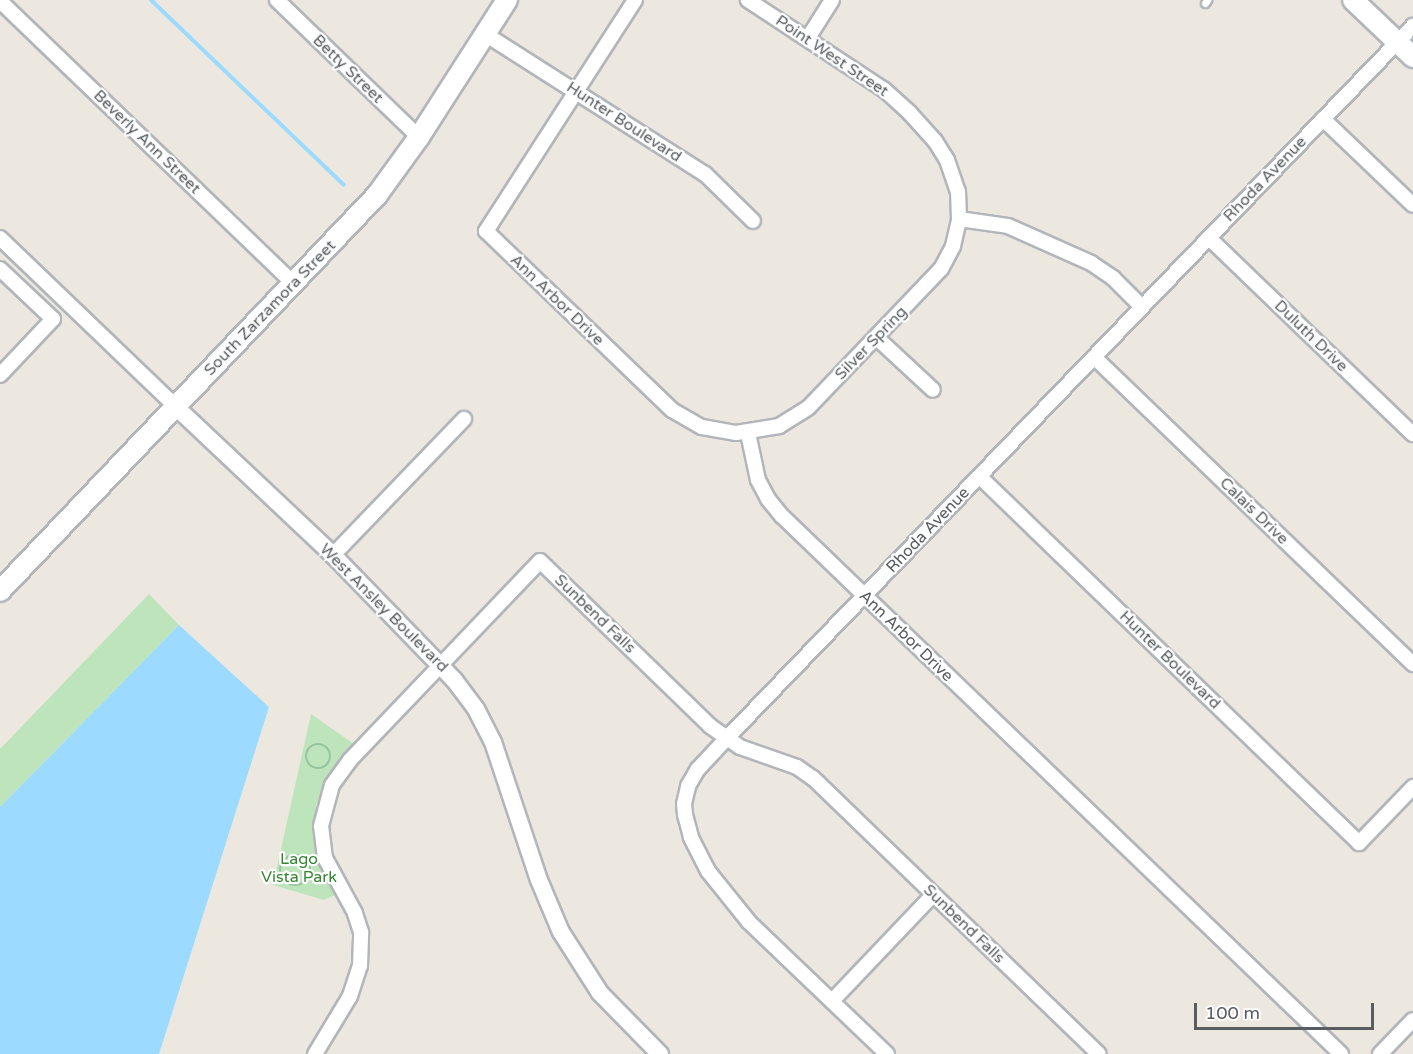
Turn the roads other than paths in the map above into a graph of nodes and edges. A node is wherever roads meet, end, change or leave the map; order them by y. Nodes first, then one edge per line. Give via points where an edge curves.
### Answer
1 (276, 0) edge
2 (635, 0) edge
3 (748, 0) edge
4 (832, 0) edge
5 (1353, 0) edge
6 (0, 1) edge
7 (501, 2) edge
8 (1413, 26) edge
9 (485, 34) junction
10 (808, 38) junction
11 (1398, 42) junction
12 (1413, 57) edge
13 (576, 92) junction
14 (1323, 119) junction
15 (419, 137) junction
16 (1413, 205) edge
17 (959, 219) junction
18 (753, 220) dead end
19 (0, 238) edge
20 (1209, 238) junction
21 (0, 269) edge
22 (294, 284) junction
23 (1142, 307) junction
24 (877, 338) junction
25 (1094, 357) junction
26 (0, 375) edge
27 (933, 390) dead end
28 (176, 407) junction
29 (464, 419) dead end
30 (748, 433) junction
31 (1413, 434) edge
32 (980, 477) junction
33 (333, 555) junction
34 (0, 591) edge
35 (864, 596) junction
36 (1413, 664) edge
37 (441, 666) junction
38 (727, 738) junction
39 (1413, 787) edge
40 (933, 895) junction
41 (832, 1001) junction
42 (1413, 1020) edge
43 (315, 1054) edge
44 (660, 1054) edge
45 (887, 1054) edge
46 (1099, 1054) edge
47 (1341, 1054) edge
48 (1380, 1054) edge

1 - 15 street, Betty Street
2 - 13 street
3 - 10 street, Point West Street
4 - 10 street
5 - 11 main road
6 - 22 street, Beverly Ann Street
7 - 9 main road, South Zarzamora Street
8 - 11 street, Rhoda Avenue
9 - 13 street, Hunter Boulevard
9 - 15 main road, South Zarzamora Street
10 - 17 street, Point West Street via 883,89 935,141 956,181
11 - 12 main road
11 - 14 street, Rhoda Avenue
13 - 18 street, Hunter Boulevard via 705,174
13 - 30 street, Ann Arbor Drive via 486,231 672,410 702,427
14 - 16 street
14 - 20 street, Rhoda Avenue
15 - 22 main road, South Zarzamora Street via 377,195
17 - 23 street via 1008,226 1091,263 1113,278
17 - 24 street, Silver Spring via 942,269
19 - 28 street, West Ansley Boulevard
20 - 23 street, Rhoda Avenue
20 - 31 street, Duluth Drive
21 - 26 street via 53,319
22 - 28 main road, South Zarzamora Street
23 - 25 street, Rhoda Avenue
24 - 27 street
24 - 30 street, Silver Spring via 799,415 779,426
25 - 32 street, Rhoda Avenue
25 - 36 street, Calais Drive
28 - 33 street, West Ansley Boulevard
28 - 34 main road, South Zarzamora Street
29 - 33 street
30 - 35 street, Ann Arbor Drive via 755,470 768,499
32 - 35 street, Rhoda Avenue
32 - 39 street, Hunter Boulevard via 1359,843
33 - 37 street, West Ansley Boulevard
35 - 38 street, Rhoda Avenue
35 - 47 street, Ann Arbor Drive
37 - 38 street, Sunbend Falls via 540,561
37 - 43 street, Sunbend Falls via 350,760 332,785 324,807 321,826 325,858 355,913 362,948 350,996
37 - 44 street, West Ansley Boulevard via 476,709 493,742 538,880 561,932 600,993
38 - 40 street, Sunbend Falls via 813,778
38 - 41 street, Rhoda Avenue via 688,786 684,804 691,837 708,871 733,904
40 - 41 street
40 - 46 street, Sunbend Falls
41 - 45 street, Rhoda Avenue
42 - 48 street

